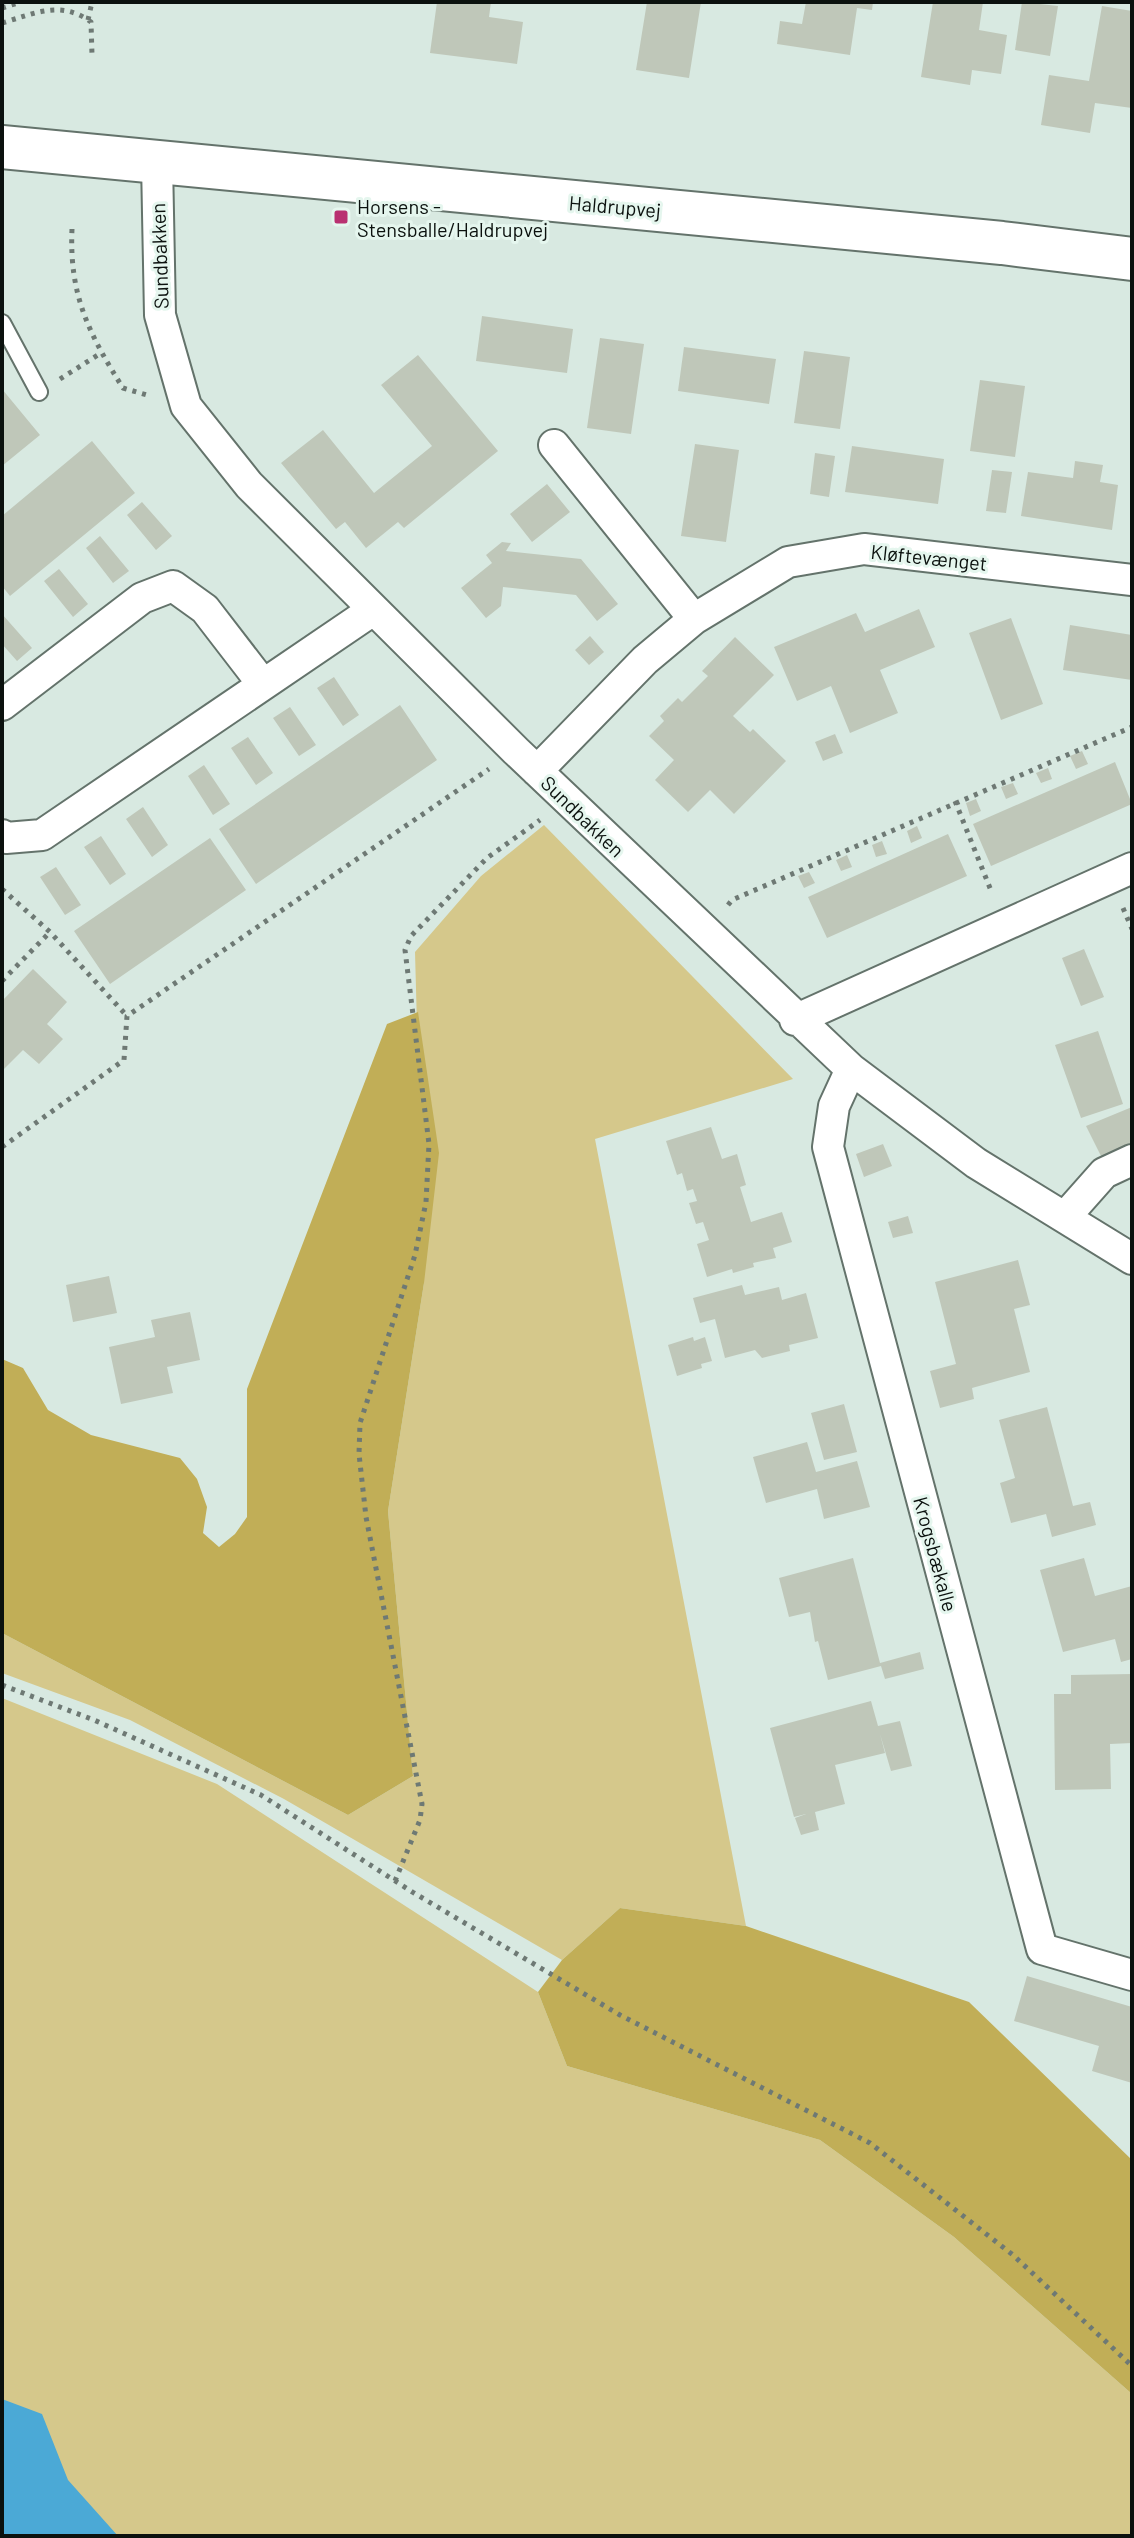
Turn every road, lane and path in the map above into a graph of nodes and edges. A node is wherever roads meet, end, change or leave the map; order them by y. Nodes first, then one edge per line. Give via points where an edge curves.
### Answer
1 (21, 2) edge
2 (92, 2) edge
3 (2, 8) edge
4 (88, 20) junction
5 (2, 23) edge
6 (92, 55) dead end
7 (2, 147) edge
8 (157, 162) junction
9 (72, 229) dead end
10 (1132, 259) edge
11 (2, 323) edge
12 (101, 353) junction
13 (39, 392) joint
14 (186, 406) junction
15 (554, 445) dead end
16 (1132, 580) edge
17 (373, 610) junction
18 (694, 619) junction
19 (262, 683) junction
20 (2, 705) edge
21 (1132, 727) edge
22 (526, 761) junction
23 (568, 801) junction
24 (955, 801) junction
25 (2, 835) edge
26 (1132, 868) edge
27 (2, 889) edge
28 (1005, 926) junction
29 (50, 932) junction
30 (708, 936) junction
31 (2, 981) edge
32 (127, 1016) junction
33 (795, 1020) junction
34 (851, 1069) junction
35 (2, 1147) edge
36 (1132, 1160) edge
37 (1065, 1217) junction
38 (1132, 1259) edge
39 (2, 1685) edge
40 (395, 1881) junction
41 (1132, 1975) edge
42 (1132, 2366) edge

1 - 3 path
2 - 4 path
4 - 5 path via 77,11 57,8
4 - 6 path
7 - 8 main road, Haldrupvej
8 - 10 main road, Haldrupvej
8 - 14 street, Sundbakken via 160,315
9 - 12 path via 70,269
11 - 13 lane
12 - 13 path
12 - 14 path via 123,388
14 - 17 street, Sundbakken via 249,485
15 - 18 street
16 - 18 street, Kløftevænget via 864,549 788,562
17 - 19 street
17 - 22 street, Sundbakken
18 - 22 street, Kløftevænget
19 - 20 street via 205,609 173,586 142,598
19 - 25 street via 42,835
21 - 24 path
22 - 23 street, Sundbakken
22 - 32 path
23 - 30 street, Sundbakken
23 - 40 path via 487,858 411,936 405,950 429,1144 426,1202 415,1255 360,1423 359,1454 366,1517 422,1804
24 - 28 path
24 - 30 path via 732,900
26 - 28 street
27 - 29 path
28 - 33 street
29 - 31 path
29 - 32 path
30 - 33 street, Sundbakken
32 - 35 path via 124,1060
33 - 34 street, Sundbakken
34 - 37 street, Sundbakken via 976,1163
34 - 41 street, Krogsbækalle via 834,1106 828,1147 1042,1949
36 - 37 street via 1104,1173
37 - 38 street, Sundbakken
39 - 40 path via 261,1795
40 - 42 path via 620,2015 870,2143 1013,2255

